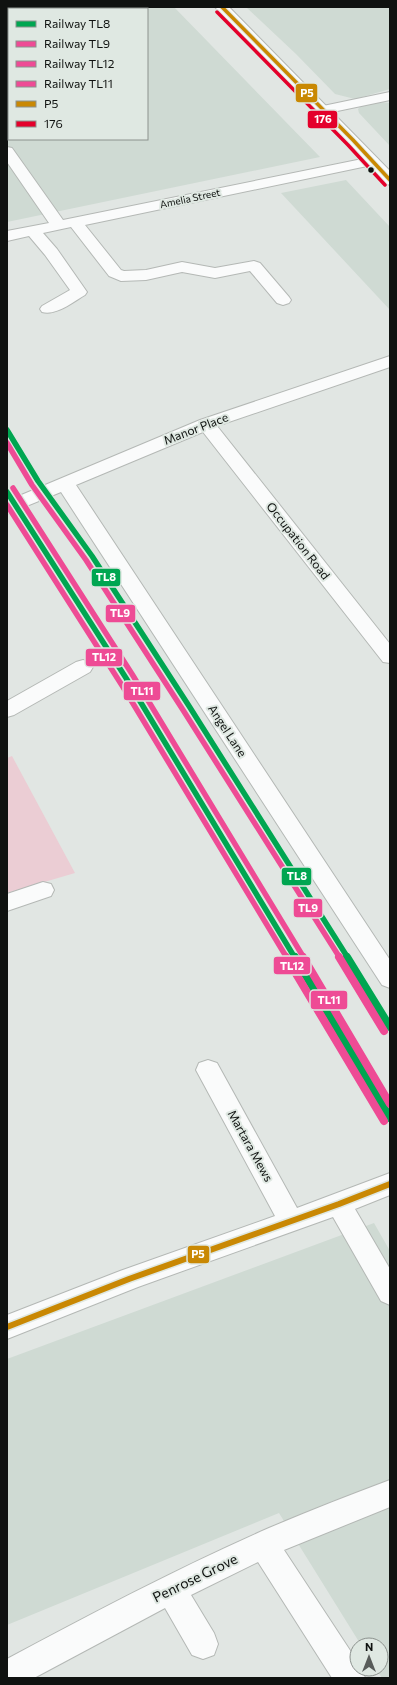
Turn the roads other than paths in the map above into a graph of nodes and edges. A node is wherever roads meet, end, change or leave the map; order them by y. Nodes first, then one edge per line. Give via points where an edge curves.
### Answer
1 (222, 7) edge
2 (390, 96) edge
3 (323, 110) junction
4 (7, 151) edge
5 (372, 161) junction
6 (390, 180) edge
7 (76, 223) junction
8 (59, 226) junction
9 (33, 231) junction
10 (7, 236) edge
11 (283, 300) dead end
12 (48, 309) dead end
13 (390, 360) edge
14 (206, 424) junction
15 (65, 483) junction
16 (7, 508) edge
17 (390, 657) edge
18 (83, 667) dead end
19 (7, 710) edge
20 (43, 890) dead end
21 (7, 903) edge
22 (390, 979) edge
23 (208, 1070) dead end
24 (390, 1184) edge
25 (339, 1204) junction
26 (291, 1221) junction
27 (390, 1293) edge
28 (7, 1327) edge
29 (390, 1493) edge
30 (264, 1545) junction
31 (171, 1589) junction
32 (203, 1644) dead end
33 (7, 1676) edge
34 (350, 1678) edge

1 - 3 street
2 - 3 street
3 - 5 street
4 - 8 street
5 - 6 street
5 - 7 street, Amelia Street
7 - 8 street, Amelia Street
7 - 11 street via 120,276 146,275 182,267 215,273 254,266
8 - 9 street, Amelia Street
9 - 10 street, Amelia Street
9 - 12 street via 79,292
13 - 14 street, Manor Place
14 - 15 street, Manor Place
14 - 17 street, Occupation Road
15 - 16 street, Manor Place
15 - 22 street, Angel Lane
18 - 19 street
20 - 21 street
23 - 26 street, Martara Mews
24 - 25 street
25 - 26 street
25 - 27 street
26 - 28 street via 129,1279
29 - 30 street, Penrose Grove
30 - 31 street, Penrose Grove
30 - 34 street
31 - 32 street
31 - 33 street, Penrose Grove

